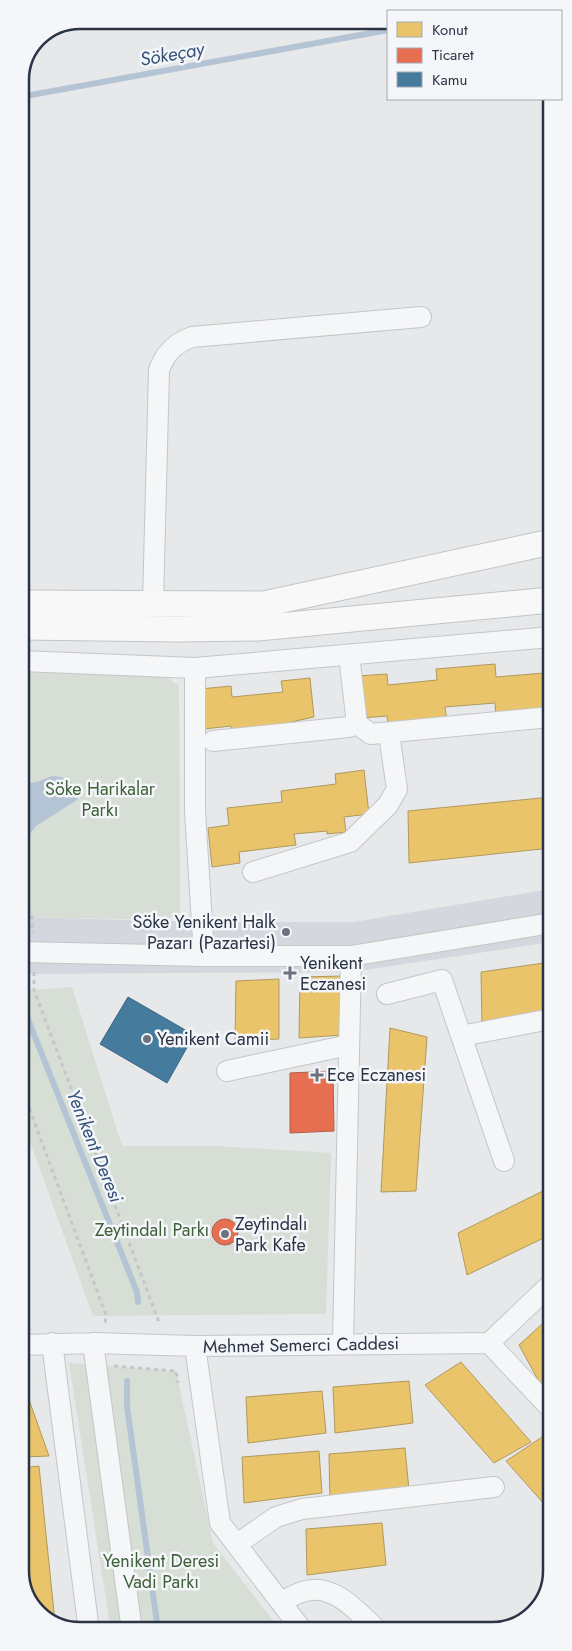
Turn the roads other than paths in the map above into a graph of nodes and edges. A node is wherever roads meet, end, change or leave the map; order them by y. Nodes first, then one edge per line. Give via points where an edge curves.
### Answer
1 (421, 317) dead end
2 (543, 544) edge
3 (543, 601) edge
4 (29, 603) edge
5 (153, 604) junction
6 (29, 627) edge
7 (543, 637) edge
8 (349, 655) junction
9 (29, 662) edge
10 (195, 668) junction
11 (543, 718) edge
12 (357, 724) junction
13 (389, 734) junction
14 (213, 742) dead end
15 (253, 872) dead end
16 (543, 924) edge
17 (29, 953) edge
18 (204, 956) junction
19 (351, 956) junction
20 (387, 994) dead end
21 (543, 1021) edge
22 (461, 1036) junction
23 (349, 1045) junction
24 (227, 1071) dead end
25 (504, 1161) dead end
26 (543, 1292) edge
27 (52, 1343) junction
28 (99, 1343) junction
29 (489, 1343) junction
30 (343, 1344) junction
31 (29, 1345) edge
32 (195, 1346) junction
33 (543, 1400) edge
34 (494, 1487) dead end
35 (236, 1544) junction
36 (281, 1602) junction
37 (88, 1622) edge
38 (131, 1622) edge
39 (296, 1622) edge
40 (368, 1622) edge

1 - 5 street via 192,336 172,347 159,370
2 - 5 main road via 264,604
3 - 6 main road via 258,628
4 - 5 main road
7 - 8 street
8 - 10 street
8 - 12 street
9 - 10 street
10 - 18 street via 196,810
11 - 13 street
12 - 13 street via 371,734
12 - 14 street
13 - 15 street via 397,789 388,805 350,842
16 - 19 street
17 - 18 street
18 - 19 street
19 - 23 street
20 - 22 street via 442,980
21 - 22 street
22 - 25 street
23 - 24 street
23 - 30 street
26 - 29 street
27 - 28 street, Mehmet Semerci Caddesi
27 - 31 street, Mehmet Semerci Caddesi
27 - 37 street
28 - 32 street, Mehmet Semerci Caddesi
28 - 38 street via 96,1365
29 - 30 street, Mehmet Semerci Caddesi
29 - 33 street
30 - 32 street, Mehmet Semerci Caddesi
32 - 35 street via 220,1523
34 - 35 street via 302,1509 276,1517
35 - 36 street
36 - 39 street
36 - 40 street via 303,1591 324,1589 349,1604

